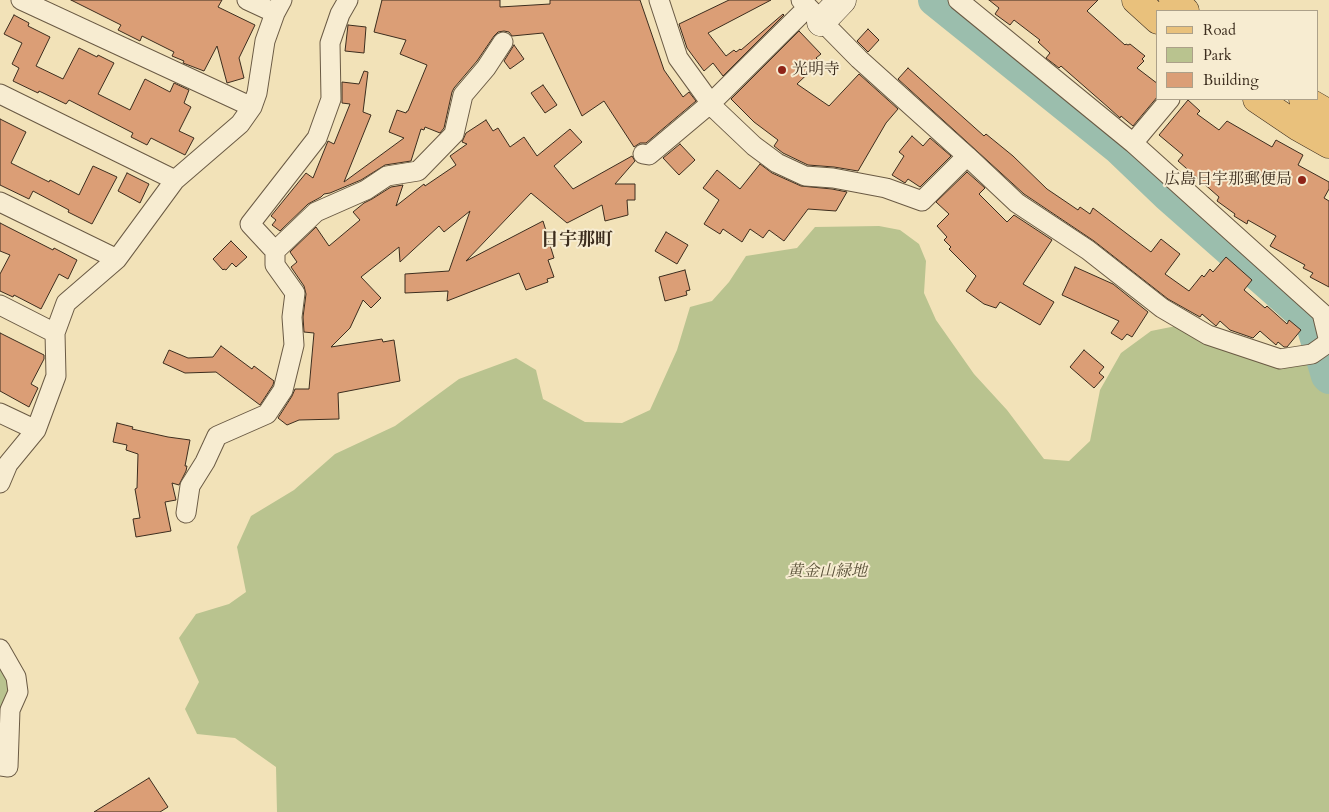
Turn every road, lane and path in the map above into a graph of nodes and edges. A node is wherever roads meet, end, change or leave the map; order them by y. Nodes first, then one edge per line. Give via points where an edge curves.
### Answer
1 (21, 0) edge
2 (247, 0) edge
3 (348, 0) edge
4 (659, 0) edge
5 (842, 0) edge
6 (958, 0) edge
7 (1136, 0) edge
8 (1173, 0) edge
9 (278, 6) edge
10 (810, 10) edge
11 (1185, 10) edge
12 (1156, 18) edge
13 (503, 42) dead end
14 (0, 94) edge
15 (1169, 100) edge
16 (1258, 100) edge
17 (1305, 100) edge
18 (711, 103) junction
19 (252, 107) junction
20 (1329, 114) edge
21 (1133, 143) junction
22 (1329, 144) edge
23 (643, 154) dead end
24 (967, 156) junction
25 (176, 180) junction
26 (0, 202) edge
27 (275, 250) junction
28 (117, 259) junction
29 (0, 305) edge
30 (55, 333) junction
31 (1329, 343) edge
32 (0, 413) edge
33 (36, 430) junction
34 (0, 484) edge
35 (186, 512) dead end
36 (0, 650) edge
37 (0, 766) edge

1 - 19 street
2 - 9 street
3 - 27 street via 330,43 331,99 318,138 250,224
4 - 18 street via 678,58
5 - 10 street
6 - 21 street
7 - 12 main road
8 - 11 main road
9 - 19 street via 265,41
10 - 18 street
10 - 24 street via 859,59
13 - 27 street via 463,95 454,134 418,171 387,176 366,190 316,212
14 - 25 street
15 - 21 street
16 - 22 main road
17 - 20 main road
18 - 23 street via 649,155
18 - 24 street via 754,146 777,163 805,176 886,188 922,201
19 - 25 street via 240,124
21 - 31 street via 1322,313
24 - 31 street via 1017,203 1088,250 1162,308 1208,335 1280,359 1312,354
25 - 28 street
26 - 28 street
27 - 35 street via 275,265 295,294 292,318 294,345 283,390 267,414 217,436 206,462 190,486
28 - 30 street via 66,303
29 - 30 street
30 - 33 street via 56,376
32 - 33 street
33 - 34 street via 8,464
36 - 37 street via 16,677 18,692 10,710 8,767

